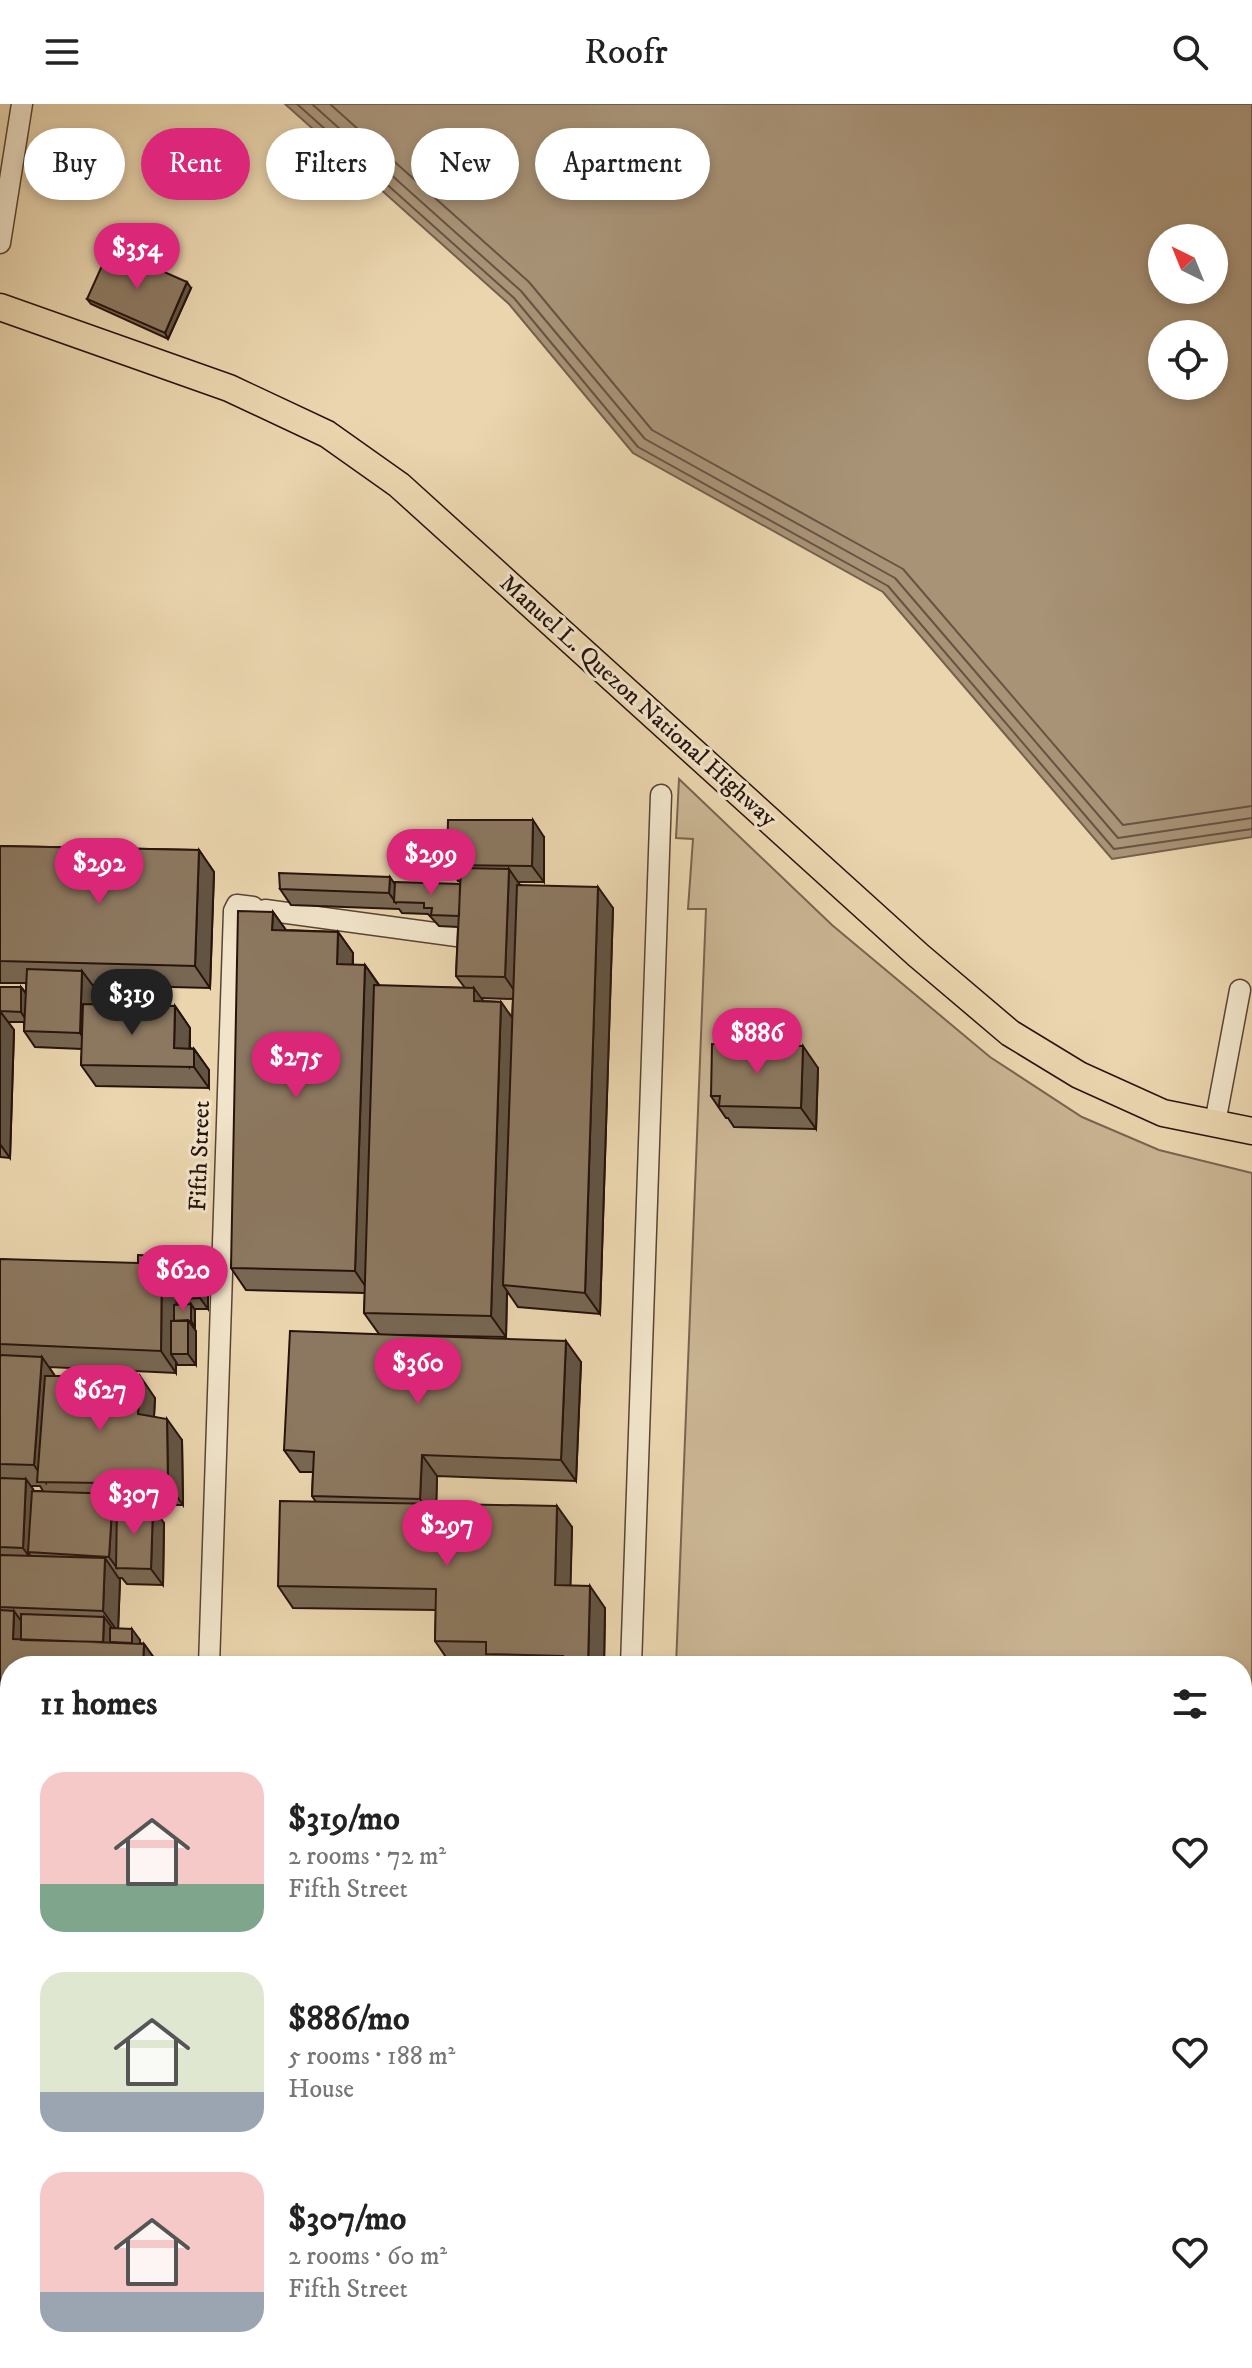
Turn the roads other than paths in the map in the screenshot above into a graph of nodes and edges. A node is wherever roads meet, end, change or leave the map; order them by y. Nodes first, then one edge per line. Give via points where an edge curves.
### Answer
1 (22, 104) edge
2 (0, 243) edge
3 (0, 307) edge
4 (661, 795) dead end
5 (464, 937) edge
6 (1240, 990) dead end
7 (1215, 1123) junction
8 (1252, 1131) edge
9 (209, 1656) edge
10 (631, 1656) edge

1 - 2 street
3 - 7 main road, Manuel L. Quezon National Highway via 229,388 327,434 399,485 1010,1033 1079,1075 1163,1113
4 - 10 street
5 - 9 street, Fifth Street via 237,905 234,911
6 - 7 street
7 - 8 main road, Manuel L. Quezon National Highway

